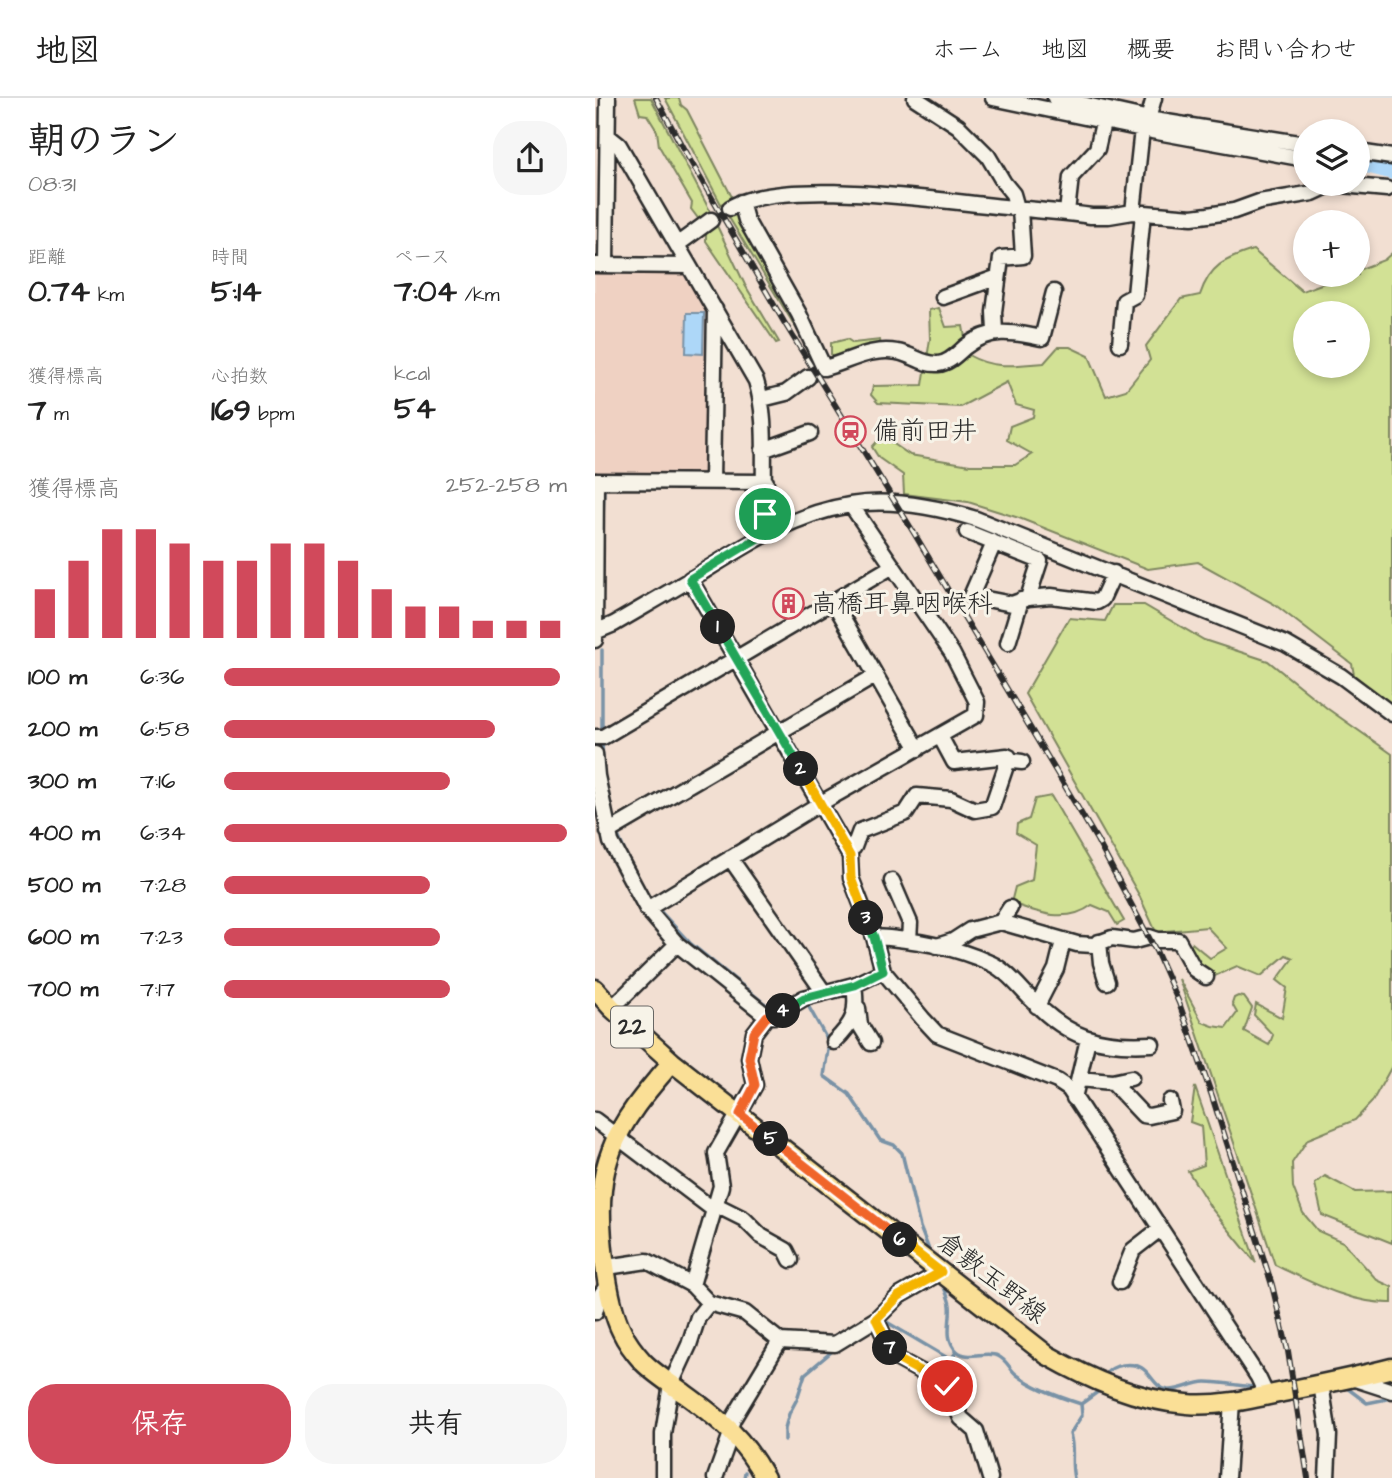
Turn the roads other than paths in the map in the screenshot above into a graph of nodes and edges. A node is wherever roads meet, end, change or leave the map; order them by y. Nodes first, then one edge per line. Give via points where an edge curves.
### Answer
1 (608, 98) edge
2 (915, 98) edge
3 (993, 98) edge
4 (1055, 98) edge
5 (1153, 98) edge
6 (1104, 115) junction
7 (1145, 124) junction
8 (609, 137) junction
9 (1293, 142) edge
10 (1370, 154) edge
11 (1293, 156) edge
12 (1392, 157) edge
13 (1370, 183) edge
14 (1370, 187) edge
15 (1390, 189) edge
16 (1296, 196) edge
17 (1018, 209) junction
18 (1067, 212) junction
19 (1138, 213) junction
20 (711, 220) tunnel mouth
21 (601, 228) edge
22 (678, 244) junction
23 (600, 265) edge
24 (689, 266) junction
25 (998, 277) junction
26 (1054, 292) dead end
27 (943, 297) dead end
28 (715, 309) junction
29 (995, 332) junction
30 (1120, 344) dead end
31 (808, 377) dead end
32 (762, 399) junction
33 (810, 433) dead end
34 (763, 450) junction
35 (712, 481) junction
36 (598, 482) edge
37 (766, 482) junction
38 (851, 505) junction
39 (768, 532) junction
40 (967, 532) dead end
41 (994, 543) junction
42 (893, 566) junction
43 (1114, 573) junction
44 (690, 579) junction
45 (1024, 599) junction
46 (833, 601) junction
47 (595, 632) edge
48 (595, 642) edge
49 (1008, 643) dead end
50 (736, 659) junction
51 (875, 676) junction
52 (1392, 714) edge
53 (780, 733) junction
54 (940, 736) junction
55 (595, 737) edge
56 (918, 749) junction
57 (595, 754) edge
58 (821, 803) junction
59 (603, 828) edge
60 (847, 850) junction
61 (730, 858) junction
62 (892, 881) dead end
63 (1010, 908) dead end
64 (647, 909) junction
65 (1001, 922) junction
66 (874, 937) junction
67 (909, 940) junction
68 (1063, 941) junction
69 (1099, 942) junction
70 (677, 944) junction
71 (935, 947) junction
72 (883, 971) junction
73 (1206, 977) dead end
74 (1107, 982) dead end
75 (855, 985) junction
76 (595, 989) edge
77 (823, 991) junction
78 (857, 1003) junction
79 (1037, 1006) junction
80 (611, 1009) junction
81 (767, 1016) junction
82 (1088, 1039) junction
83 (834, 1042) dead end
84 (871, 1043) dead end
85 (1153, 1044) dead end
86 (672, 1062) junction
87 (1131, 1078) dead end
88 (1079, 1079) junction
89 (1112, 1082) junction
90 (1074, 1098) junction
91 (1170, 1101) dead end
92 (740, 1114) junction
93 (595, 1119) edge
94 (617, 1137) junction
95 (715, 1207) junction
96 (598, 1219) edge
97 (1160, 1229) junction
98 (791, 1260) dead end
99 (941, 1272) junction
100 (608, 1275) junction
101 (1120, 1283) dead end
102 (692, 1285) junction
103 (709, 1303) junction
104 (595, 1312) edge
105 (876, 1319) junction
106 (780, 1341) junction
107 (1392, 1368) edge
108 (1352, 1378) junction
109 (671, 1384) junction
110 (1321, 1384) junction
111 (1392, 1391) edge
112 (1267, 1396) junction
113 (1232, 1401) junction
114 (731, 1430) junction
115 (663, 1478) edge
116 (715, 1478) edge
117 (765, 1478) edge
118 (990, 1478) edge
119 (1227, 1478) edge
120 (1327, 1478) edge

1 - 8 street
2 - 17 street via 958,126 988,156
3 - 6 street
4 - 6 street
5 - 7 street
6 - 7 street
6 - 18 street via 1097,149 1071,177
7 - 9 street
7 - 11 street
7 - 19 street
8 - 21 street
8 - 22 street via 619,145
10 - 12 street
13 - 15 street
14 - 15 street
16 - 19 street via 1192,217
17 - 18 street
17 - 25 street via 1023,256 1001,258
17 - 29 street via 865,194 762,196 735,205 799,314 824,369 858,355 884,351 941,364 976,339
18 - 19 street
19 - 30 street via 1135,295 1124,301
20 - 22 street
21 - 23 street
22 - 24 street
23 - 24 street
24 - 28 street
25 - 27 street
25 - 29 street
26 - 29 street via 1042,338
28 - 32 street via 747,362
28 - 35 street
31 - 32 street via 786,393
32 - 34 street
33 - 34 street
34 - 37 street
35 - 36 street
35 - 37 street
36 - 47 street
37 - 39 street
38 - 39 street via 816,512
38 - 42 street
38 - 43 street via 890,503 960,514
39 - 44 street
40 - 41 street
41 - 45 street via 1040,561
41 - 45 street via 971,596 1012,604
42 - 46 street
42 - 54 street via 953,653 977,702 976,715
43 - 45 street via 1097,601 1051,596
43 - 52 street via 1286,644 1341,676
44 - 47 street
44 - 50 street
45 - 49 street
46 - 50 street
46 - 51 street
47 - 48 street
50 - 53 street
50 - 55 street via 603,737
51 - 53 street
51 - 56 street
53 - 58 street
53 - 59 street
54 - 56 street
54 - 60 street via 954,762 1015,760 992,807 975,810 951,799 917,796 906,813 860,831 854,847
56 - 58 street
57 - 59 street
58 - 60 street
58 - 61 street
59 - 64 street
60 - 66 street via 855,891
61 - 64 street
61 - 77 street
62 - 67 street via 910,923
63 - 65 street
64 - 70 street
65 - 68 street
65 - 71 street
66 - 67 street
66 - 72 street
67 - 71 street
68 - 69 street
68 - 79 street via 1056,969
69 - 73 street via 1149,937 1178,940 1194,969
69 - 74 street
70 - 80 street
70 - 81 street
71 - 79 street via 992,963
72 - 75 street
72 - 90 street via 937,1034 1057,1082
75 - 77 street
75 - 78 street
76 - 80 main road, 倉敷玉野線 / 22
77 - 81 street
78 - 83 street via 850,1024
78 - 84 street via 860,1025
79 - 82 street
80 - 86 main road, 倉敷玉野線 / 22
81 - 92 street via 754,1033 749,1058 755,1085
82 - 85 street
82 - 88 street
86 - 92 main road, 倉敷玉野線 / 22
86 - 94 main road
87 - 89 street
88 - 89 street
88 - 90 street
89 - 91 street via 1143,1115 1172,1111
90 - 97 street
92 - 95 street via 716,1153 721,1186
92 - 99 main road, 倉敷玉野線 / 22
93 - 94 street
94 - 95 street
94 - 96 main road via 607,1164
95 - 98 street via 744,1219 761,1236 786,1250
95 - 102 street
96 - 100 main road
97 - 101 street via 1133,1250
97 - 112 street
99 - 105 street via 899,1296
99 - 113 main road, 倉敷玉野線 / 22 via 1047,1355 1094,1380 1171,1402
100 - 102 street via 647,1261
100 - 104 street
100 - 109 main road via 621,1331 646,1364
102 - 103 street
103 - 106 street via 745,1313
103 - 109 street via 698,1317
105 - 106 street via 835,1344
105 - 118 street via 894,1357 947,1386 961,1418 977,1431
106 - 114 street via 733,1419
107 - 108 main road, 倉敷玉野線 / 22
108 - 110 main road, 倉敷玉野線 / 22
108 - 111 street
109 - 114 main road
109 - 115 street via 663,1434
110 - 112 main road, 倉敷玉野線 / 22
110 - 120 street via 1329,1435
112 - 113 main road, 倉敷玉野線 / 22
113 - 119 street
114 - 116 street
114 - 117 main road

